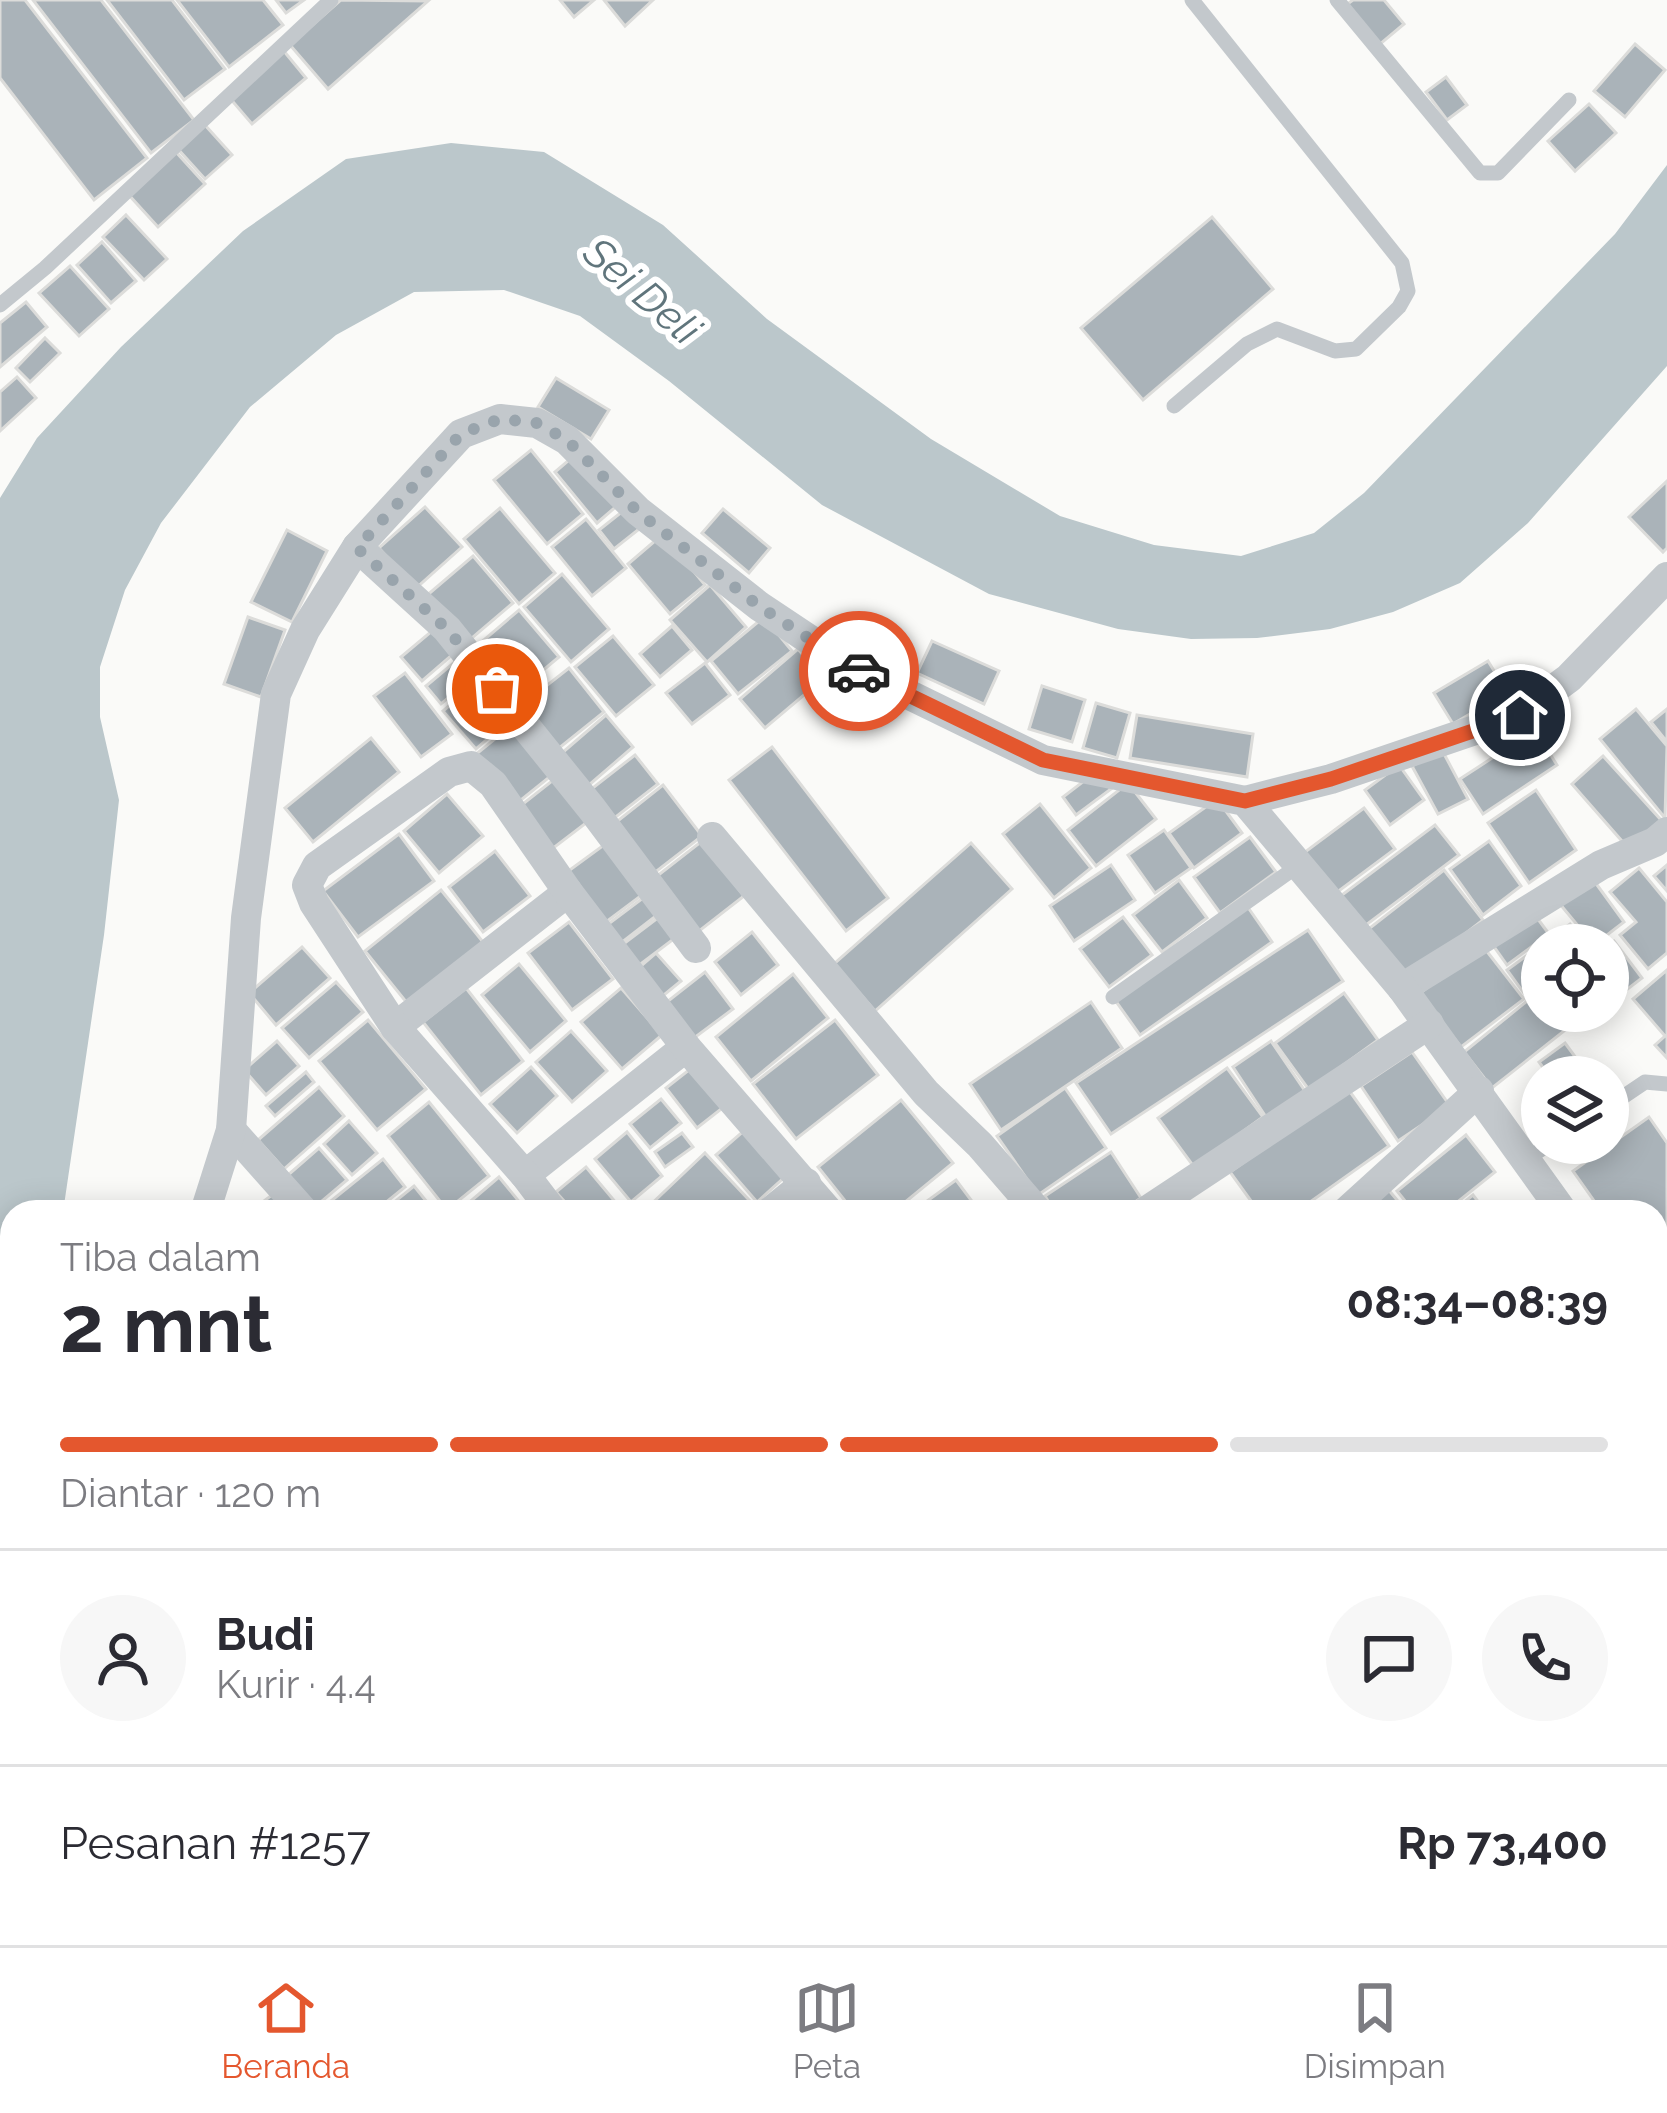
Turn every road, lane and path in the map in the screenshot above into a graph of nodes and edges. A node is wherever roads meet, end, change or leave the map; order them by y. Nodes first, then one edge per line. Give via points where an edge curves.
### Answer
1 (331, 0) edge
2 (1192, 0) edge
3 (1337, 0) edge
4 (1569, 100) dead end
5 (0, 305) edge
6 (1174, 406) dead end
7 (357, 548) junction
8 (1667, 577) edge
9 (1245, 801) junction
10 (1667, 832) edge
11 (712, 837) dead end
12 (1298, 865) junction
13 (568, 892) junction
14 (696, 948) dead end
15 (1402, 988) junction
16 (1113, 997) dead end
17 (1429, 1024) junction
18 (395, 1027) junction
19 (686, 1047) junction
20 (1667, 1084) edge
21 (1479, 1091) junction
22 (1629, 1093) edge
23 (231, 1130) junction
24 (1521, 1133) edge
25 (1544, 1164) edge
26 (525, 1175) junction
27 (806, 1183) junction
28 (209, 1200) edge
29 (293, 1200) edge
30 (544, 1200) edge
31 (785, 1200) edge
32 (819, 1200) edge
33 (1027, 1200) edge
34 (1163, 1200) edge
35 (1359, 1200) edge
36 (1558, 1200) edge

1 - 5 lane
2 - 6 lane via 1402,262 1408,291 1356,349 1335,351 1277,329
3 - 4 lane via 1480,173 1498,173
7 - 9 street via 461,434 500,419 537,423 567,440 638,512 846,664 1043,760
7 - 14 street via 447,629
7 - 23 street via 276,694 246,917
8 - 9 street via 1569,678 1520,715
9 - 12 street
10 - 15 street
11 - 33 street via 926,1093
12 - 15 street
12 - 16 lane
13 - 18 street
13 - 18 street via 493,784 471,766 449,772 317,866 307,885 314,903
13 - 19 street
15 - 17 street
17 - 21 street
17 - 34 street
18 - 26 street
19 - 26 street
19 - 27 street
20 - 22 lane via 1645,1082
21 - 24 street
21 - 35 street
23 - 28 street
23 - 29 street
25 - 36 street
26 - 30 street
27 - 31 street
27 - 32 street

